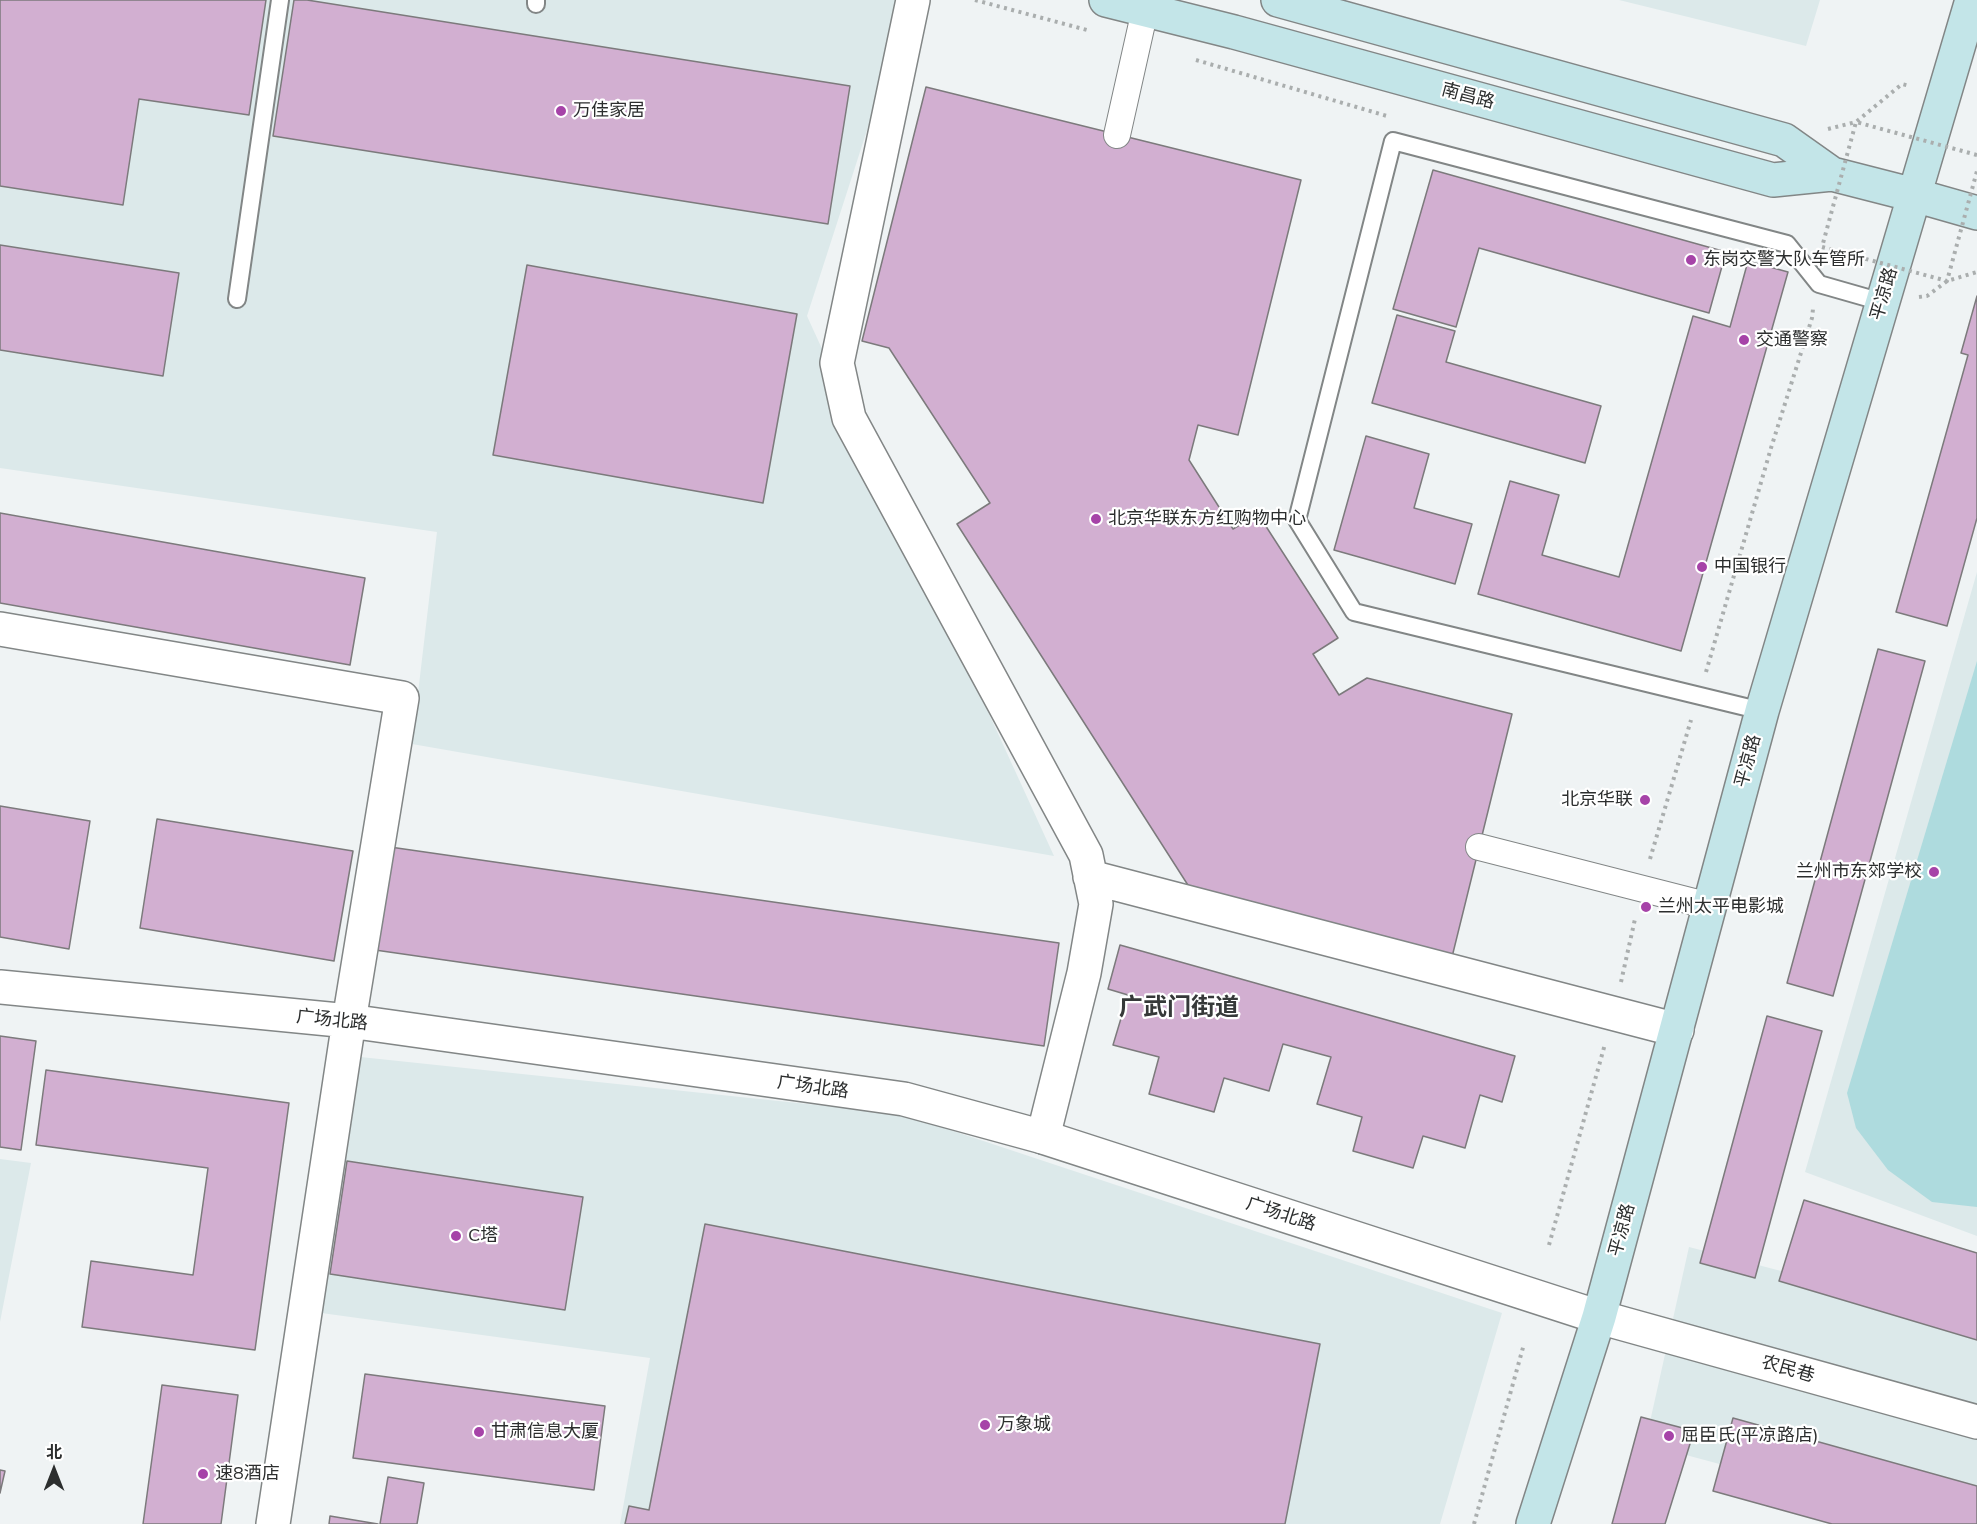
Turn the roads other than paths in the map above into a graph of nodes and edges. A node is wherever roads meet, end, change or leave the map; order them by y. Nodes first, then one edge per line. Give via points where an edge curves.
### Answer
1 (280, 0) edge
2 (913, 0) edge
3 (1106, 0) edge
4 (1278, 0) edge
5 (1972, 0) edge
6 (1350, 9) edge
7 (1145, 10) junction
8 (1117, 135) dead end
9 (1832, 174) junction
10 (1914, 195) junction
11 (1977, 213) edge
12 (237, 299) dead end
13 (1882, 302) junction
14 (0, 629) edge
15 (1762, 711) junction
16 (1479, 847) dead end
17 (1090, 877) junction
18 (1710, 906) junction
19 (0, 987) edge
20 (349, 1021) junction
21 (1677, 1030) junction
22 (1043, 1137) junction
23 (1599, 1317) junction
24 (1977, 1422) edge
25 (273, 1524) edge
26 (1533, 1524) edge

1 - 12 lane
2 - 17 street via 837,363 849,418 1086,855
3 - 7 main road, 南昌路
4 - 6 main road, 南昌路
5 - 10 main road, 平凉路
6 - 9 main road, 南昌路 via 1784,140
7 - 8 street
7 - 9 main road, 南昌路 via 1773,180
9 - 10 main road, 南昌路
10 - 11 main road, 南昌路
10 - 13 main road, 平凉路
13 - 15 main road, 平凉路
13 - 15 lane via 1819,284 1786,244 1393,141 1297,520 1354,612
14 - 20 street via 402,698
15 - 18 main road, 平凉路
16 - 18 street
17 - 21 street
17 - 22 street via 1096,904 1084,973
18 - 21 main road, 平凉路
19 - 20 street, 广场北路
20 - 22 street, 广场北路 via 904,1099
20 - 25 street
21 - 23 main road, 平凉路
22 - 23 street, 广场北路
23 - 24 street, 农民巷
23 - 26 main road, 平凉路

